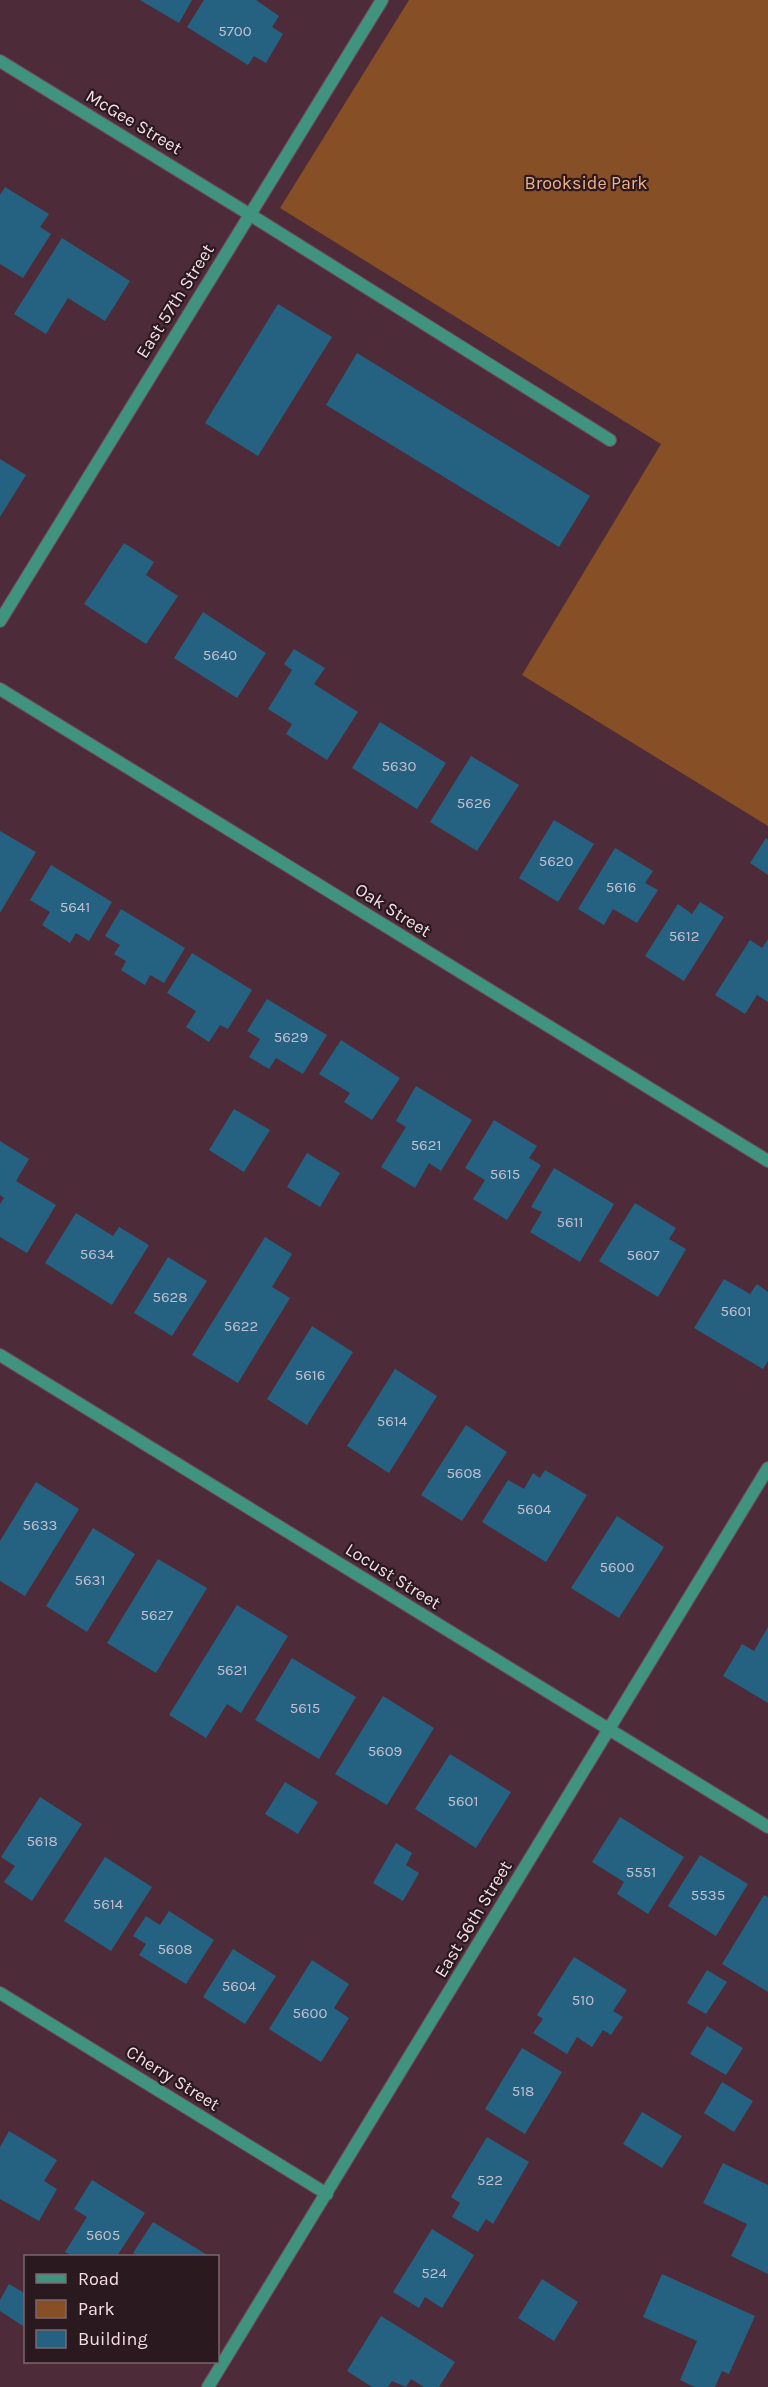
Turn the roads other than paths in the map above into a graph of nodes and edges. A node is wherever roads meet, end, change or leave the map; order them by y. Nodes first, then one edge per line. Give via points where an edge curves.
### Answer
1 (382, 0) edge
2 (0, 61) edge
3 (249, 214) junction
4 (610, 440) dead end
5 (0, 621) edge
6 (0, 689) edge
7 (768, 1161) edge
8 (0, 1354) edge
9 (768, 1468) edge
10 (609, 1729) junction
11 (768, 1827) edge
12 (0, 1993) edge
13 (327, 2194) junction
14 (208, 2387) edge

1 - 3 street, East 57th Street
2 - 3 street, McGee Street
3 - 4 street, McGee Street
3 - 5 street, East 57th Street
6 - 7 street, Oak Street
8 - 10 street, Locust Street
9 - 10 street, East 56th Street
10 - 11 street, Locust Street
10 - 13 street, East 56th Street
12 - 13 street, Cherry Street
13 - 14 street, East 56th Street

